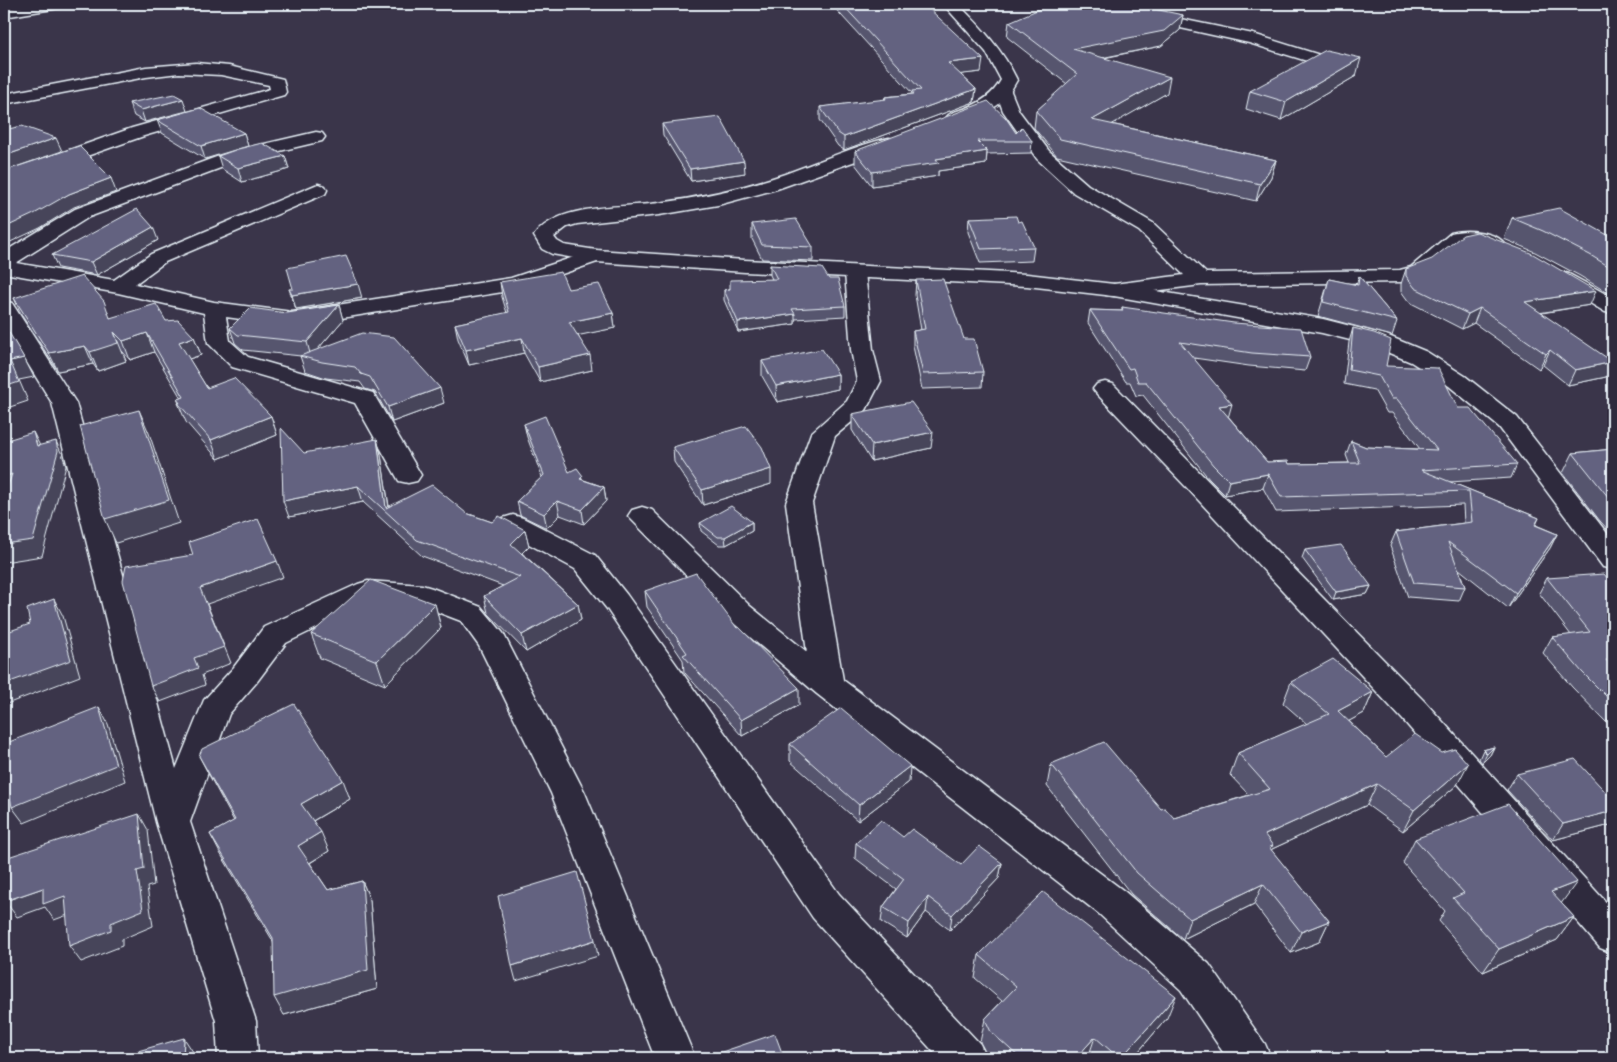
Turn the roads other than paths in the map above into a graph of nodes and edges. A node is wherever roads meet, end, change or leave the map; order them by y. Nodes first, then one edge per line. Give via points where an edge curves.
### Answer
1 (59, 4) edge
2 (950, 4) edge
3 (1089, 4) edge
4 (4, 13) edge
5 (1333, 64) edge
6 (1004, 92) junction
7 (4, 99) edge
8 (936, 125) edge
9 (909, 135) edge
10 (316, 137) dead end
11 (4, 179) edge
12 (318, 190) dead end
13 (1517, 255) edge
14 (596, 256) junction
15 (4, 261) edge
16 (4, 267) edge
17 (1543, 268) edge
18 (855, 272) junction
19 (1201, 279) junction
20 (118, 287) junction
21 (1114, 290) junction
22 (1613, 307) edge
23 (4, 308) edge
24 (214, 309) junction
25 (1105, 389) dead end
26 (408, 475) dead end
27 (642, 516) dead end
28 (513, 524) edge
29 (1613, 560) edge
30 (828, 686) junction
31 (173, 822) junction
32 (1613, 936) edge
33 (238, 1058) edge
34 (675, 1058) edge
35 (966, 1058) edge
36 (1251, 1058) edge

1 - 4 main road
2 - 6 main road via 1004,69 1008,80
3 - 5 main road via 1253,39
6 - 8 main road via 992,102
6 - 19 main road via 1011,111 1043,155 1081,189 1146,227
7 - 11 main road via 151,70 174,69 212,69 259,78 277,82 278,92 138,132
9 - 14 main road via 777,183 730,196 570,220 548,228 544,236 549,245 558,250
10 - 15 main road via 236,156 82,212
12 - 20 main road via 158,258
13 - 19 main road via 1472,236 1458,237 1418,271 1402,276
14 - 18 main road
14 - 24 main road via 515,284 292,319
16 - 20 main road
17 - 22 main road
18 - 21 main road via 1027,280
18 - 30 main road via 862,350 869,381 857,405 824,432 799,504
19 - 21 main road
20 - 24 main road
21 - 29 main road via 1323,326 1378,340 1419,358 1457,381 1508,422
23 - 31 main road via 64,403
24 - 26 main road via 220,343 240,362 364,398
25 - 32 main road via 1414,711
27 - 30 main road via 740,613
28 - 35 main road via 585,562 617,602 826,906
30 - 36 main road via 1111,902 1195,977
31 - 33 main road via 236,1021
31 - 34 main road via 215,709 275,635 368,591 422,595 471,614 492,641 568,793

